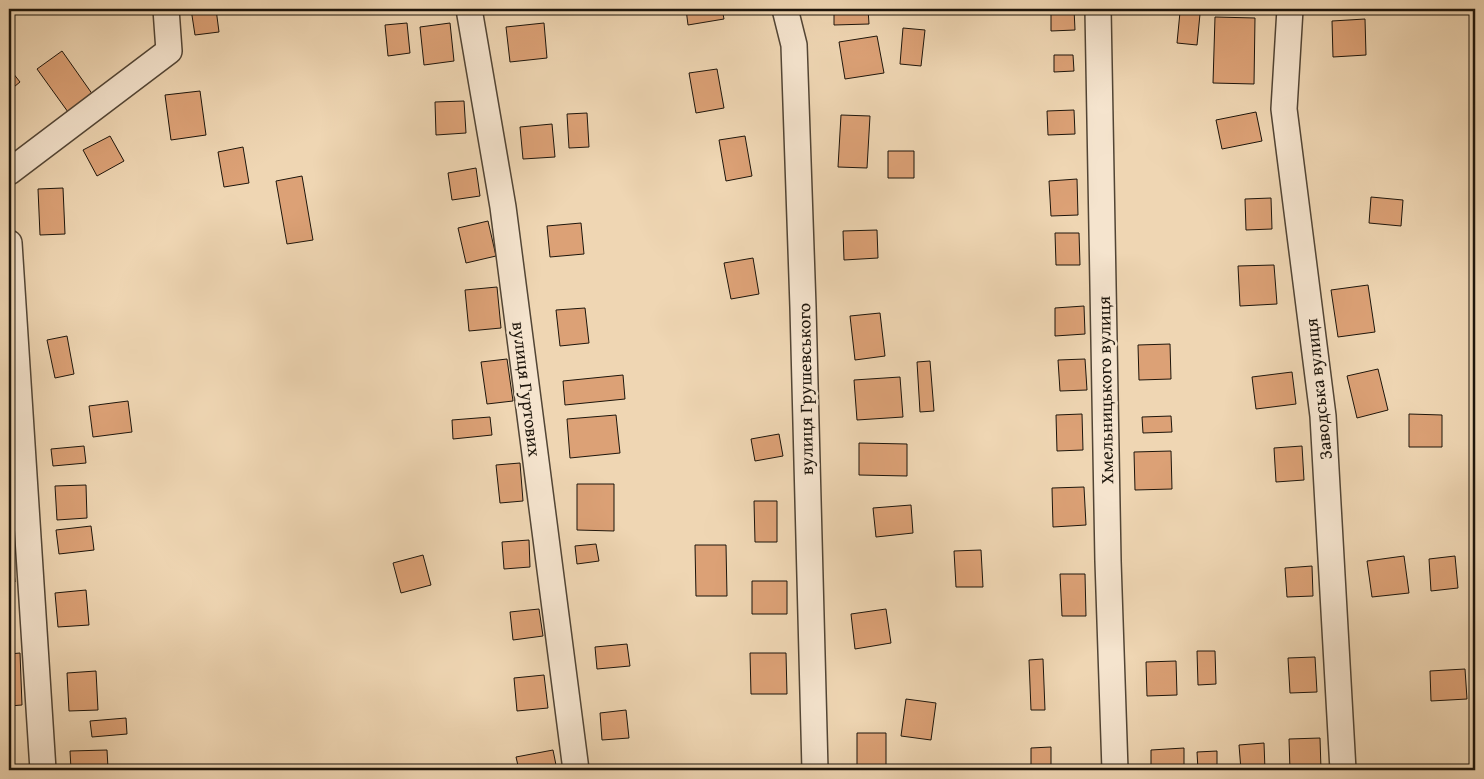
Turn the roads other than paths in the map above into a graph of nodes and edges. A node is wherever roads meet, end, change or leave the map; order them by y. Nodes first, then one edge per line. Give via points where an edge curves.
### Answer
1 (166, 9) edge
2 (469, 9) edge
3 (785, 9) edge
4 (1098, 9) edge
5 (1290, 9) edge
6 (9, 172) edge
7 (9, 243) edge
8 (43, 770) edge
9 (576, 770) edge
10 (815, 770) edge
11 (1115, 770) edge
12 (1343, 770) edge

1 - 6 street via 169,51
2 - 9 street, вулиця Гуртових via 504,207
3 - 10 street, вулиця Грушевського via 794,44
4 - 11 street, Хмельницького вулиця
5 - 12 street, Заводська вулиця via 1284,109 1323,416
7 - 8 street

